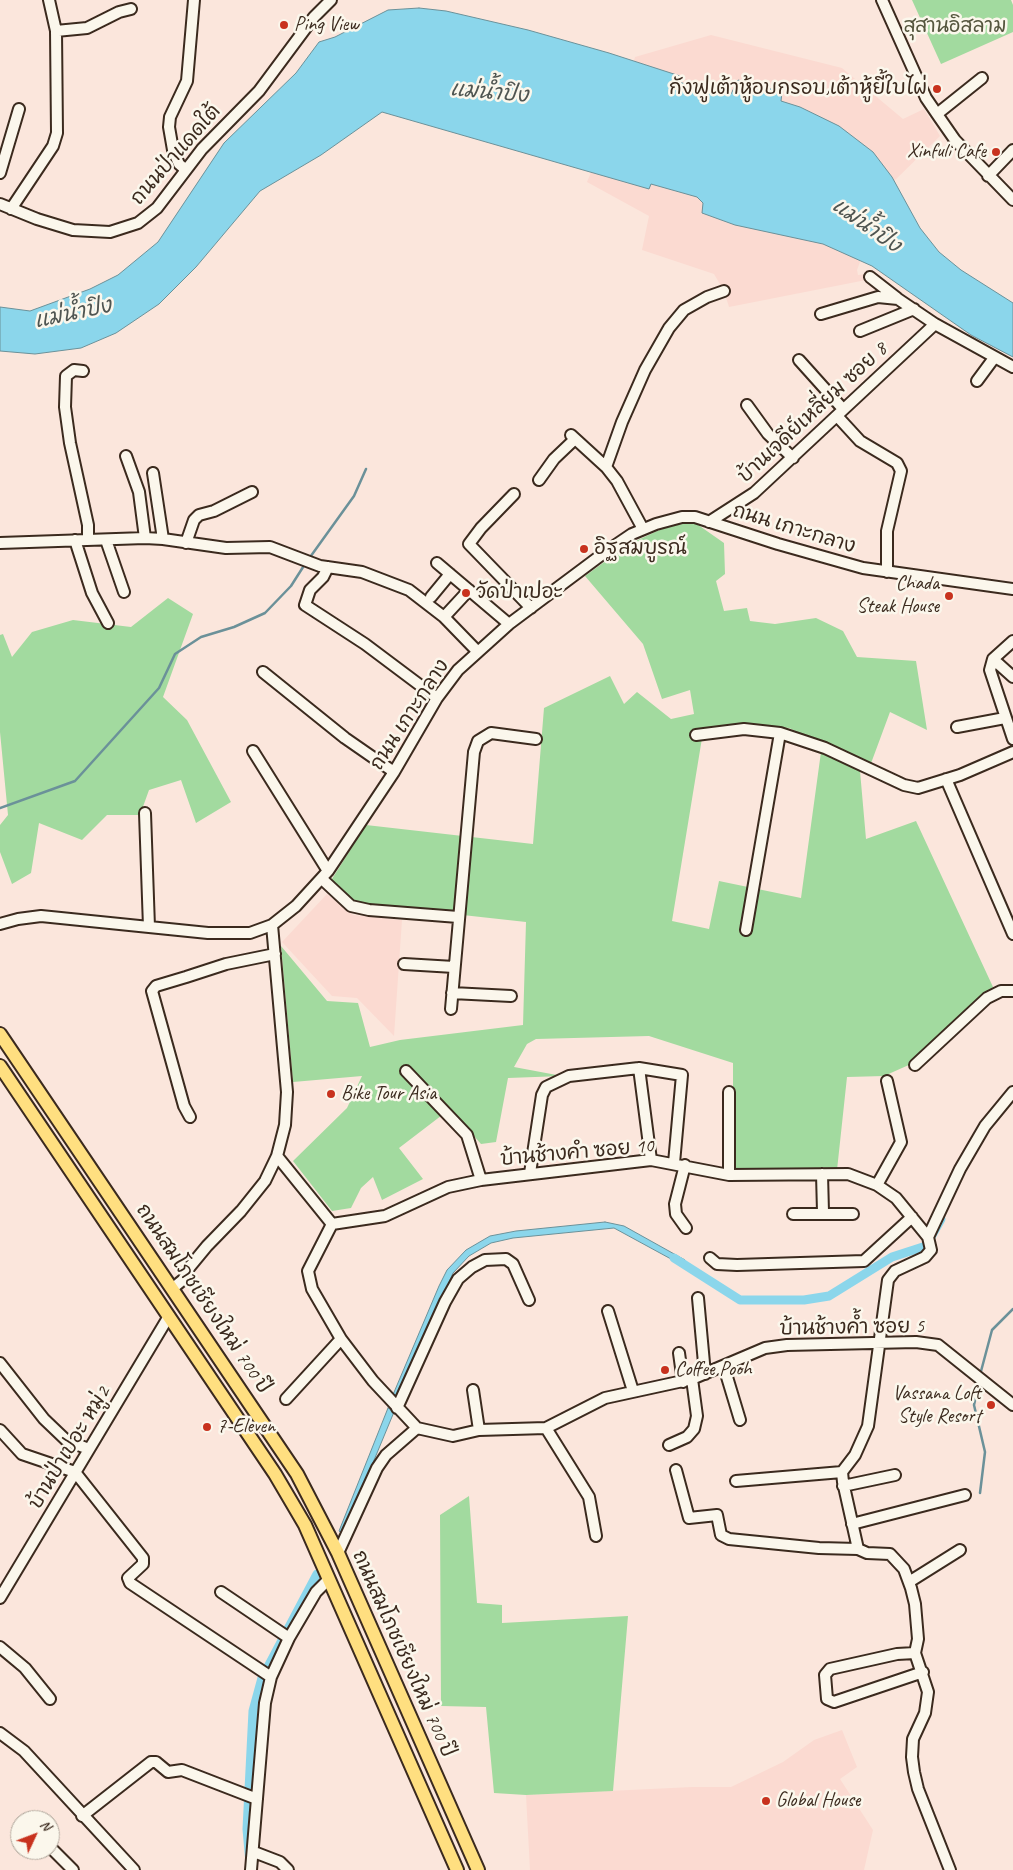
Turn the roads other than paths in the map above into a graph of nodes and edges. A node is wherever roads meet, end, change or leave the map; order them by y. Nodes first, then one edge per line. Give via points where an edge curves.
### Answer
1 (49, 0) edge
2 (194, 0) edge
3 (331, 0) edge
4 (882, 0) edge
5 (131, 9) dead end
6 (56, 32) junction
7 (982, 78) dead end
8 (19, 109) dead end
9 (937, 114) junction
10 (1013, 150) edge
11 (186, 170) junction
12 (0, 173) edge
13 (988, 176) junction
14 (1013, 200) edge
15 (0, 204) edge
16 (11, 209) junction
17 (870, 277) dead end
18 (724, 291) dead end
19 (898, 299) junction
20 (914, 309) junction
21 (821, 314) dead end
22 (935, 324) junction
23 (860, 331) dead end
24 (994, 358) junction
25 (799, 360) dead end
26 (1013, 367) edge
27 (83, 371) dead end
28 (977, 381) dead end
29 (747, 405) dead end
30 (840, 412) junction
31 (126, 456) dead end
32 (793, 458) junction
33 (606, 467) junction
34 (153, 473) dead end
35 (539, 480) dead end
36 (252, 492) dead end
37 (514, 494) dead end
38 (731, 508) junction
39 (709, 522) junction
40 (728, 528) junction
41 (643, 529) junction
42 (145, 538) junction
43 (163, 539) junction
44 (75, 540) junction
45 (88, 540) junction
46 (106, 540) junction
47 (0, 543) edge
48 (186, 543) junction
49 (437, 564) dead end
50 (328, 567) junction
51 (886, 572) junction
52 (450, 574) junction
53 (1013, 588) edge
54 (469, 590) junction
55 (124, 592) dead end
56 (431, 596) dead end
57 (531, 608) junction
58 (444, 617) junction
59 (108, 623) dead end
60 (509, 624) junction
61 (1013, 641) edge
62 (477, 650) junction
63 (993, 659) junction
64 (263, 672) dead end
65 (1013, 677) edge
66 (437, 698) junction
67 (1005, 718) junction
68 (957, 727) dead end
69 (780, 733) junction
70 (696, 735) dead end
71 (536, 739) dead end
72 (1013, 739) edge
73 (253, 750) dead end
74 (1013, 752) edge
75 (394, 772) junction
76 (946, 779) junction
77 (146, 813) dead end
78 (325, 875) junction
79 (458, 917) junction
80 (0, 924) edge
81 (272, 925) junction
82 (148, 927) junction
83 (746, 930) dead end
84 (1013, 934) edge
85 (275, 954) junction
86 (404, 964) dead end
87 (454, 966) junction
88 (1013, 991) edge
89 (452, 993) junction
90 (511, 996) dead end
91 (451, 1009) dead end
92 (0, 1034) edge
93 (915, 1064) dead end
94 (0, 1066) edge
95 (639, 1068) junction
96 (406, 1071) dead end
97 (887, 1081) dead end
98 (729, 1092) dead end
99 (1013, 1092) edge
100 (190, 1117) dead end
101 (277, 1156) junction
102 (651, 1160) junction
103 (674, 1163) junction
104 (685, 1165) junction
105 (530, 1173) junction
106 (822, 1174) junction
107 (729, 1175) junction
108 (481, 1180) junction
109 (878, 1185) junction
110 (823, 1212) junction
111 (793, 1214) dead end
112 (853, 1214) dead end
113 (912, 1217) junction
114 (332, 1224) junction
115 (686, 1228) dead end
116 (929, 1240) junction
117 (710, 1258) dead end
118 (173, 1288) junction
119 (698, 1298) dead end
120 (529, 1300) dead end
121 (608, 1310) dead end
122 (169, 1316) junction
123 (341, 1339) junction
124 (880, 1343) junction
125 (679, 1353) dead end
126 (0, 1364) edge
127 (724, 1367) junction
128 (705, 1374) junction
129 (688, 1381) junction
130 (473, 1390) dead end
131 (633, 1391) junction
132 (286, 1399) dead end
133 (1013, 1405) edge
134 (397, 1408) junction
135 (740, 1420) dead end
136 (417, 1428) junction
137 (546, 1428) junction
138 (0, 1430) edge
139 (479, 1430) junction
140 (669, 1444) dead end
141 (89, 1449) junction
142 (676, 1470) dead end
143 (75, 1472) junction
144 (842, 1472) junction
145 (895, 1475) dead end
146 (736, 1481) dead end
147 (843, 1486) junction
148 (965, 1495) dead end
149 (852, 1524) junction
150 (596, 1536) dead end
151 (858, 1549) junction
152 (960, 1550) dead end
153 (338, 1553) junction
154 (329, 1579) junction
155 (909, 1582) junction
156 (221, 1592) dead end
157 (0, 1598) edge
158 (289, 1638) junction
159 (0, 1647) edge
160 (915, 1653) junction
161 (923, 1672) junction
162 (271, 1677) junction
163 (50, 1699) dead end
164 (0, 1733) edge
165 (257, 1799) junction
166 (82, 1816) junction
167 (254, 1852) junction
168 (60, 1857) edge
169 (73, 1870) edge
170 (134, 1870) edge
171 (251, 1870) edge
172 (288, 1870) edge
173 (458, 1870) edge
174 (478, 1870) edge
175 (950, 1870) edge

1 - 6 street
2 - 11 street via 187,81 170,117 169,127 173,150
3 - 11 street, ถนนป่าแดดใต้ via 314,16 258,90 215,134
4 - 9 street via 926,98
5 - 6 street via 87,28
6 - 16 street via 57,133 53,146
7 - 9 street
8 - 12 street
9 - 13 street via 955,140
10 - 13 street
11 - 16 street, ถนนป่าแดดใต้ via 157,208 145,218 117,231 73,230
13 - 14 street
15 - 16 street, ถนนป่าแดดใต้
17 - 19 street
18 - 33 street via 684,310 669,328 645,370
19 - 20 street
19 - 21 street via 878,297
20 - 22 street
20 - 23 street
22 - 24 street
22 - 30 street, บ้านเจดีย์เหลี่ยม ซอย 8
24 - 26 street
24 - 28 street
25 - 30 street
27 - 45 street via 69,372 65,384 70,444 88,525
29 - 32 street via 768,434
30 - 32 street, บ้านเจดีย์เหลี่ยม ซอย 8
30 - 51 street via 860,441 897,463 901,471 887,531
31 - 42 street via 139,492
32 - 38 street, บ้านเจดีย์เหลี่ยม ซอย 8 via 754,493
33 - 35 street via 573,437
33 - 41 street
34 - 43 street
36 - 48 street via 199,515
37 - 57 street via 469,544
38 - 39 street, บ้านเจดีย์เหลี่ยม ซอย 8
38 - 40 street
39 - 40 street, ถนน เกาะกลาง
39 - 41 street, ถนน เกาะกลาง via 696,517 682,517
40 - 51 street, ถนน เกาะกลาง via 838,562
41 - 57 street, ถนน เกาะกลาง via 604,553
42 - 43 street
42 - 46 street
43 - 48 street
44 - 45 street
44 - 47 street
44 - 59 street via 92,593
45 - 46 street
46 - 55 street
48 - 50 street via 226,548 270,547
49 - 52 street
50 - 58 street via 362,572 390,581 409,590
50 - 66 street via 310,590 305,605 365,644
51 - 53 street, ถนน เกาะกลาง
52 - 54 street
52 - 56 street
54 - 58 street
54 - 60 street
57 - 60 street, ถนน เกาะกลาง
58 - 62 street
60 - 62 street, ถนน เกาะกลาง
61 - 63 street
62 - 66 street, ถนน เกาะกลาง
63 - 65 street
63 - 67 street via 990,670
64 - 75 street via 345,738
66 - 75 street, ถนน เกาะกลาง
67 - 68 street
67 - 72 street
69 - 70 street via 744,729
69 - 76 street via 826,748 904,785 918,788
69 - 83 street
71 - 79 street via 491,733 478,741 474,752
73 - 78 street
74 - 76 street
75 - 78 street, ถนน เกาะกลาง
76 - 84 street
77 - 82 street
78 - 79 street via 351,906
78 - 81 street, ถนน เกาะกลาง via 296,906
79 - 87 street
80 - 82 street, ถนน เกาะกลาง via 41,916
81 - 82 street, ถนน เกาะกลาง via 250,933 230,934
81 - 85 street
85 - 100 street via 202,972 156,986 152,991 184,1106
85 - 101 street via 287,1105
86 - 87 street
87 - 89 street
88 - 93 street via 1001,991 987,998
89 - 90 street
89 - 91 street
92 - 118 main road, ถนนสมโภชเชียงใหม่ 700 ปี
94 - 122 main road, ถนนสมโภชเชียงใหม่ 700 ปี
95 - 102 street
95 - 103 street via 682,1075
95 - 105 street via 569,1076 546,1087
96 - 108 street via 467,1135
97 - 109 street via 901,1142
98 - 107 street
99 - 116 street via 985,1126 960,1169
101 - 114 street
101 - 118 street via 265,1181
102 - 103 street, บ้านช้างคำ ซอย 10
102 - 105 street, บ้านช้างคำ ซอย 10
103 - 104 street, บ้านช้างคำ ซอย 10
104 - 107 street, บ้านช้างคำ ซอย 10
104 - 115 street via 675,1204 676,1214
105 - 108 street, บ้านช้างคำ ซอย 10
106 - 107 street, บ้านช้างคำ ซอย 10
106 - 109 street, บ้านช้างคำ ซอย 10 via 848,1174
106 - 110 street
108 - 114 street, บ้านช้างคำ ซอย 10 via 448,1187 385,1216
109 - 113 street, บ้านช้างคำ ซอย 10 via 896,1198
110 - 111 street
110 - 112 street
113 - 116 street, บ้านช้างคำ ซอย 10
113 - 117 street via 864,1261 737,1265 717,1264
114 - 123 street via 308,1271 312,1289
116 - 124 street via 930,1254 895,1271 888,1280
118 - 153 main road, ถนนสมโภชเชียงใหม่ 700 ปี via 297,1474
119 - 128 street
120 - 134 street via 513,1264 506,1259 484,1260 472,1267 458,1279 445,1302
121 - 131 street
122 - 141 street, บ้านป่าเปอะ หมู่2
122 - 154 main road, ถนนสมโภชเชียงใหม่ 700 ปี via 275,1474 305,1525
123 - 132 street
123 - 134 street
124 - 127 street, บ้านช้างค้ำ ซอย 5 via 765,1348
124 - 133 street, บ้านช้างค้ำ ซอย 5 via 938,1345
124 - 144 street via 868,1426 855,1455
125 - 129 street
126 - 141 street via 44,1418 67,1440
127 - 128 street, บ้านช้างค้ำ ซอย 5
127 - 135 street
128 - 129 street, บ้านช้างค้ำ ซอย 5
129 - 131 street, บ้านช้างค้ำ ซอย 5
129 - 140 street via 697,1416 694,1429 687,1437
130 - 139 street
131 - 137 street, บ้านช้างค้ำ ซอย 5 via 605,1398
134 - 136 street
136 - 139 street, บ้านช้างค้ำ ซอย 5 via 453,1436
136 - 153 street via 386,1455 377,1468
137 - 139 street, บ้านช้างค้ำ ซอย 5
137 - 150 street via 589,1497
138 - 143 street via 22,1454
141 - 143 street, บ้านป่าเปอะ หมู่2
142 - 151 street via 689,1518 717,1515 721,1535 729,1539
143 - 157 street, บ้านป่าเปอะ หมู่2
143 - 162 street via 143,1558 143,1564 128,1578 130,1583
144 - 146 street
144 - 147 street
145 - 147 street
147 - 149 street
148 - 149 street
149 - 151 street
151 - 155 street via 867,1553 890,1554 904,1569
152 - 155 street
153 - 174 main road, ถนนสมโภชเชียงใหม่ 700 ปี
154 - 158 street via 316,1592
154 - 173 main road, ถนนสมโภชเชียงใหม่ 700 ปี
155 - 160 street via 917,1621
156 - 158 street
158 - 162 street
159 - 163 street via 25,1668
160 - 161 street
160 - 161 street via 896,1654 830,1669 825,1675 827,1699 834,1702
161 - 175 street via 928,1700 914,1739 912,1757 918,1790
162 - 165 street via 265,1703
164 - 166 street via 24,1751
165 - 166 street via 182,1770 168,1772 156,1762 151,1762
165 - 167 street
166 - 170 street
167 - 171 street
167 - 172 street via 280,1862
168 - 169 street

